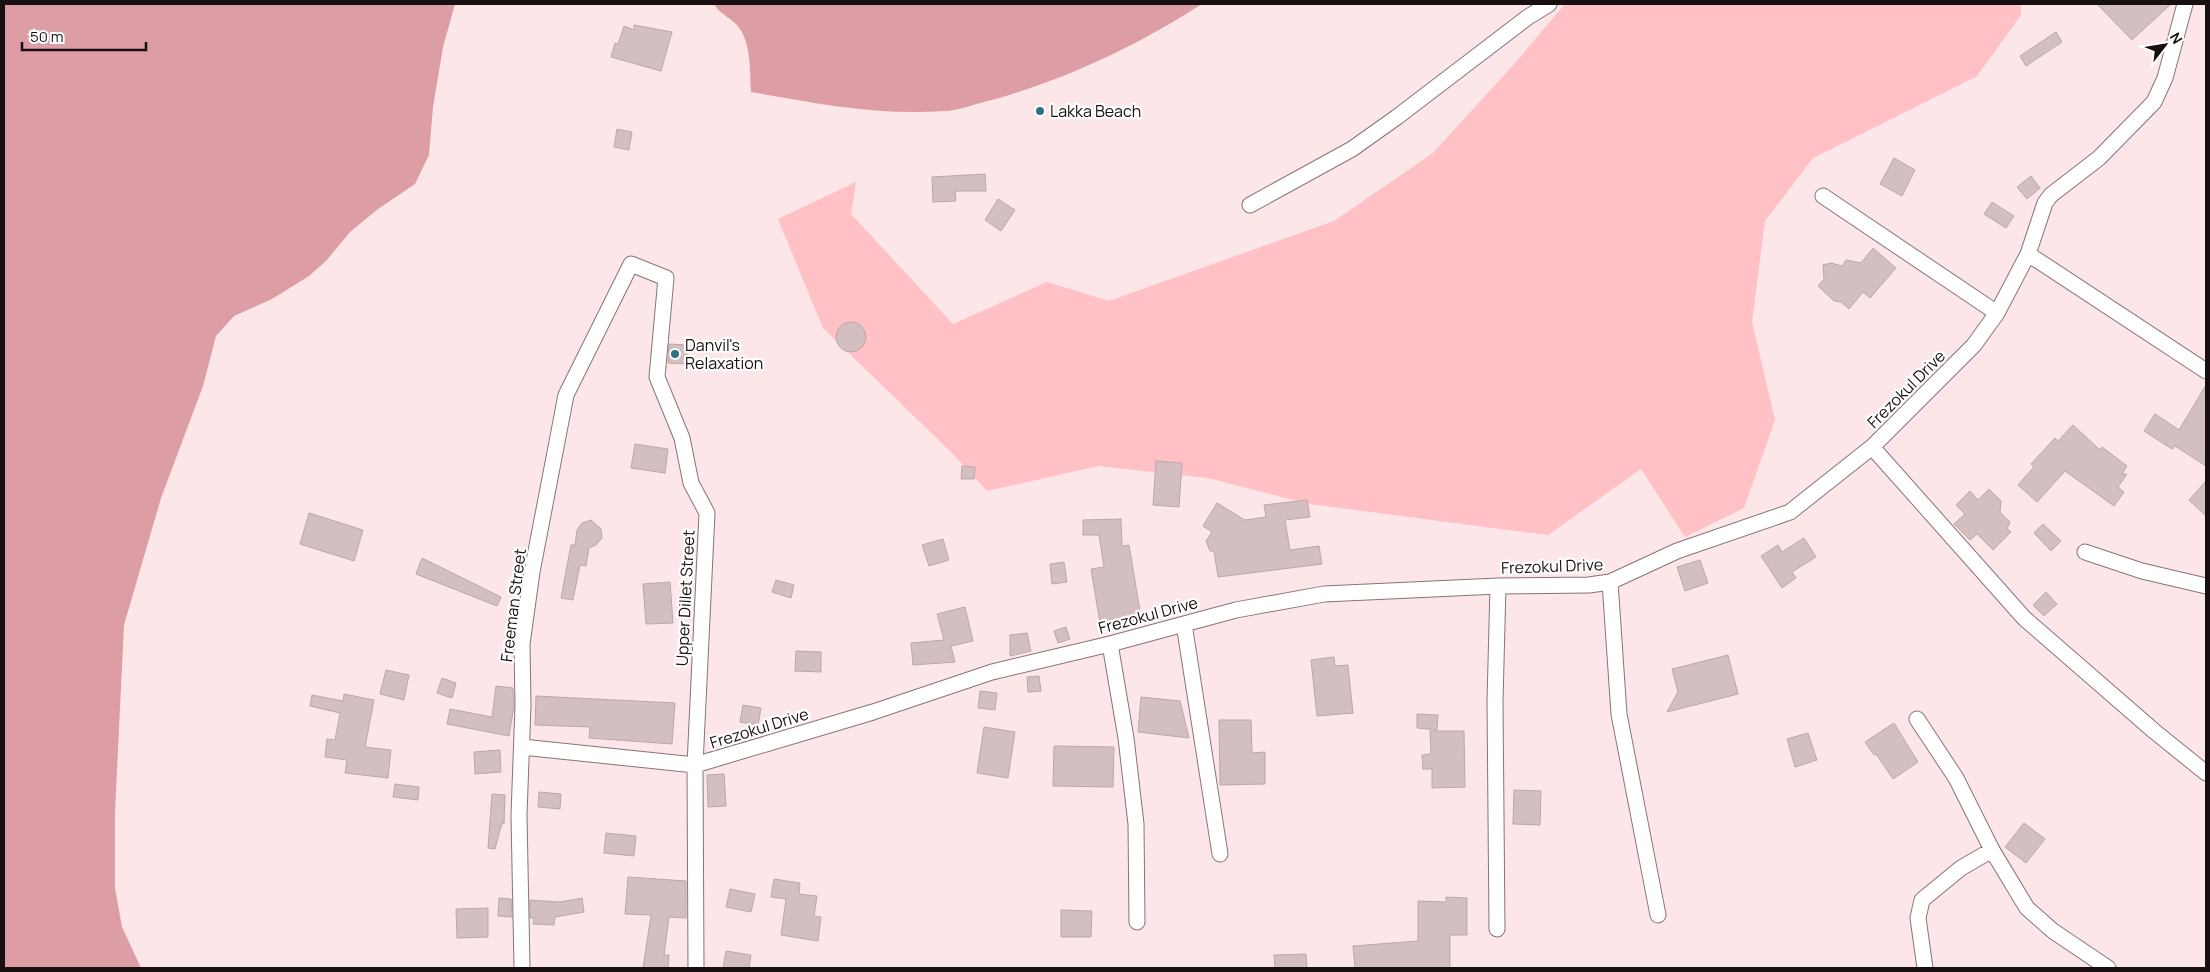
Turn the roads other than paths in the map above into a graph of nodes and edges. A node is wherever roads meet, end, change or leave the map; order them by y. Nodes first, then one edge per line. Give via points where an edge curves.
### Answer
1 (1549, 4) edge
2 (2186, 4) edge
3 (1822, 196) dead end
4 (1250, 204) dead end
5 (2028, 254) junction
6 (630, 264) joint
7 (1997, 313) junction
8 (2206, 371) edge
9 (1872, 446) junction
10 (2085, 552) dead end
11 (1610, 582) junction
12 (1498, 586) junction
13 (2206, 586) edge
14 (1184, 624) junction
15 (1110, 644) junction
16 (1917, 719) dead end
17 (522, 746) junction
18 (695, 765) junction
19 (2206, 773) edge
20 (1992, 850) junction
21 (1220, 854) dead end
22 (1658, 915) dead end
23 (1137, 922) dead end
24 (1497, 929) dead end
25 (522, 968) edge
26 (696, 968) edge
27 (1925, 968) edge
28 (2108, 968) edge

1 - 4 street via 1352,149
2 - 5 street, Frezokul Drive via 2165,78 2154,102 2099,158 2050,195
3 - 7 street
5 - 7 street, Frezokul Drive
5 - 8 street
6 - 17 street, Freeman Street via 566,395 532,572 524,635
6 - 18 street, Upper Dillet Street via 666,278 658,378 682,438 691,483 707,513
7 - 9 street, Frezokul Drive via 1974,345
9 - 11 street, Frezokul Drive via 1790,512 1677,551
9 - 19 street via 2024,618
10 - 13 street via 2142,571
11 - 12 street, Frezokul Drive
11 - 22 street via 1619,714
12 - 14 street, Frezokul Drive via 1324,594 1236,610
12 - 24 street via 1495,701
14 - 15 street, Frezokul Drive
14 - 21 street
15 - 18 street, Frezokul Drive via 992,672 873,712
15 - 23 street via 1136,824
16 - 20 street via 1956,778
17 - 18 street
17 - 25 street, Freeman Street
18 - 26 street, Upper Dillet Street
20 - 27 street via 1961,868 1922,900 1918,918
20 - 28 street via 2027,908 2053,931

